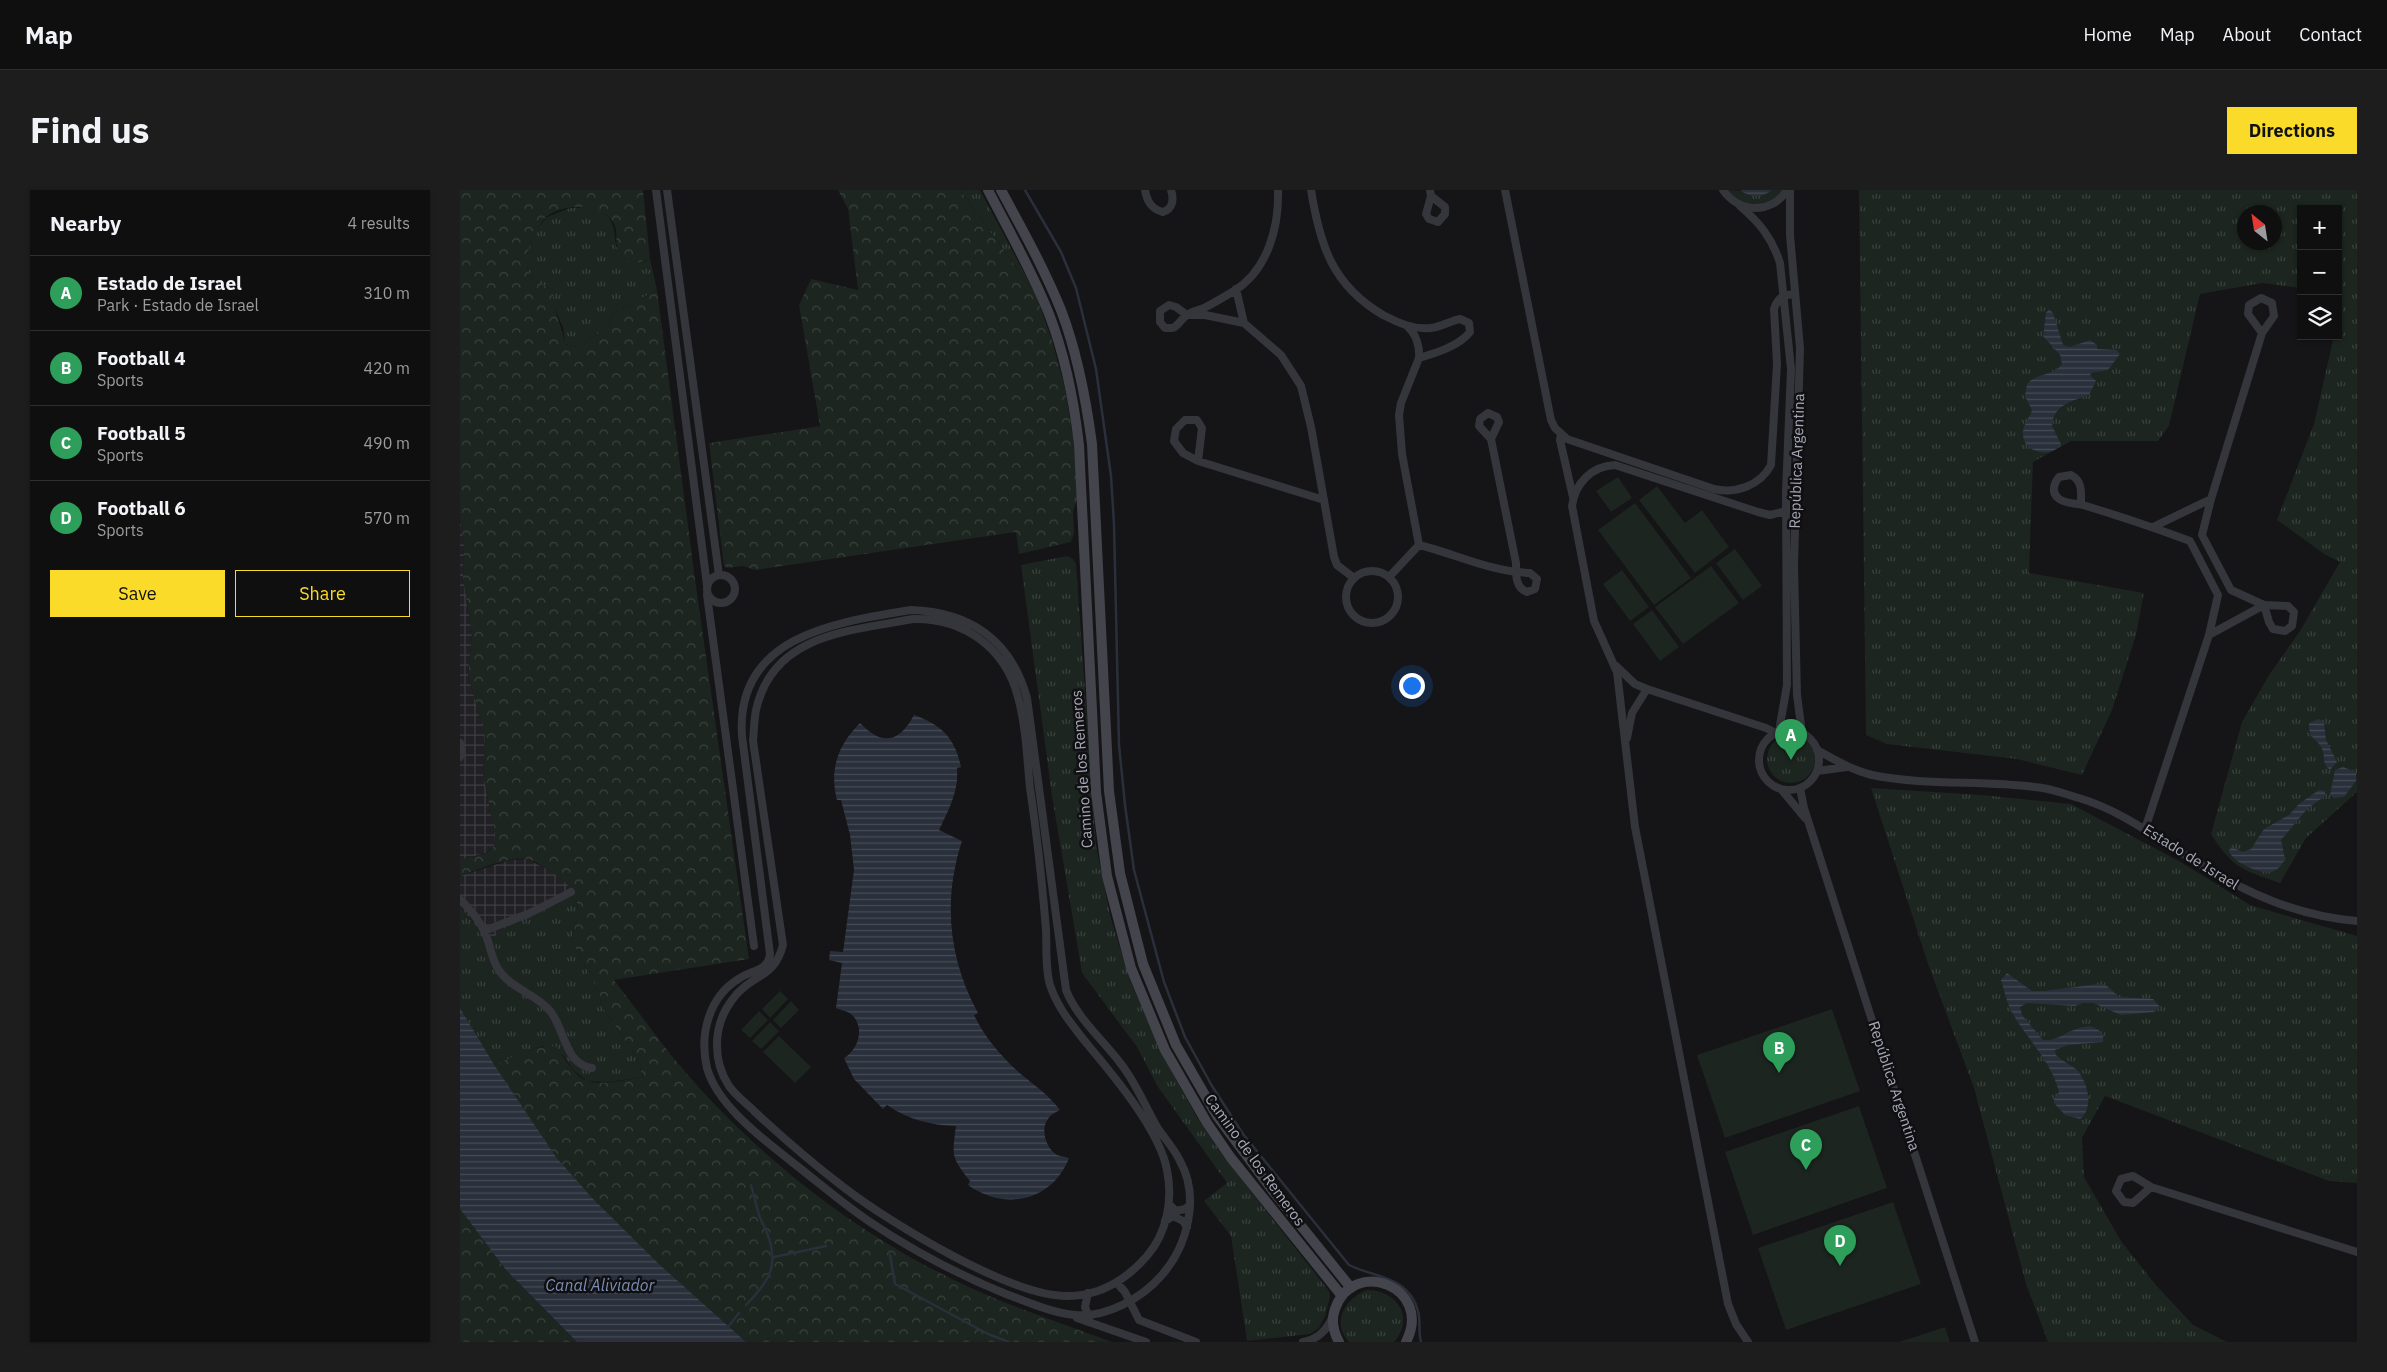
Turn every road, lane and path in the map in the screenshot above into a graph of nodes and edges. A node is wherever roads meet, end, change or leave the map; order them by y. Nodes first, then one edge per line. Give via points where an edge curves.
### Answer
1 (656, 190) edge
2 (667, 190) edge
3 (988, 190) edge
4 (1001, 190) edge
5 (1145, 190) edge
6 (1171, 190) edge
7 (1278, 190) edge
8 (1311, 190) edge
9 (1505, 190) edge
10 (1723, 190) edge
11 (1789, 190) edge
12 (1740, 206) junction
13 (1236, 289) junction
14 (1795, 294) junction
15 (1783, 295) junction
16 (1244, 324) junction
17 (1408, 327) junction
18 (2262, 333) junction
19 (688, 348) junction
20 (676, 349) junction
21 (1419, 358) junction
22 (1790, 360) junction
23 (1800, 360) junction
24 (1561, 434) junction
25 (1492, 439) dead end
26 (1198, 461) junction
27 (1786, 492) junction
28 (1796, 493) junction
29 (1573, 497) junction
30 (2211, 499) junction
31 (1324, 500) junction
32 (2081, 504) dead end
33 (1786, 511) junction
34 (2153, 527) junction
35 (2202, 535) junction
36 (2190, 541) junction
37 (1419, 545) junction
38 (719, 575) junction
39 (1389, 577) junction
40 (1354, 578) junction
41 (707, 585) junction
42 (2231, 590) junction
43 (707, 595) junction
44 (2218, 595) junction
45 (2264, 605) junction
46 (1796, 629) junction
47 (1786, 630) junction
48 (2209, 635) junction
49 (1612, 662) junction
50 (761, 669) junction
51 (771, 678) junction
52 (1647, 689) junction
53 (744, 697) junction
54 (758, 705) junction
55 (1778, 732) junction
56 (1802, 733) junction
57 (460, 744) edge
58 (1625, 750) junction
59 (1817, 750) junction
60 (460, 757) edge
61 (1849, 767) junction
62 (1817, 771) junction
63 (1800, 788) junction
64 (1781, 789) junction
65 (2145, 828) junction
66 (1812, 831) junction
67 (571, 892) dead end
68 (460, 898) edge
69 (2357, 921) edge
70 (484, 931) junction
71 (754, 946) dead end
72 (592, 1068) dead end
73 (2151, 1187) junction
74 (1169, 1204) junction
75 (1190, 1205) junction
76 (1165, 1221) junction
77 (1187, 1227) junction
78 (2357, 1252) edge
79 (1117, 1283) junction
80 (1351, 1288) junction
81 (1088, 1293) junction
82 (1342, 1296) junction
83 (1130, 1302) junction
84 (1066, 1314) junction
85 (1333, 1314) junction
86 (1087, 1315) junction
87 (1092, 1323) junction
88 (1146, 1342) edge
89 (1196, 1342) edge
90 (1303, 1342) edge
91 (1339, 1342) edge
92 (1406, 1342) edge
93 (1748, 1342) edge
94 (1975, 1342) edge

1 - 20 street
2 - 19 street
3 - 82 main road, Camino de los Remeros via 1050,316 1076,416 1096,792 1107,876 1131,968 1165,1050 1207,1123 1242,1172
4 - 80 main road, Camino de los Remeros via 1042,266 1062,312 1088,414 1109,791 1120,873 1143,964 1176,1045 1217,1116
5 - 6 street via 1152,207 1163,212 1172,203
7 - 13 street via 1278,214 1268,248 1259,264
8 - 17 street via 1324,250 1342,282 1362,301
9 - 24 street via 1551,420
10 - 12 street, República Argentina
11 - 12 street via 1770,206 1750,209
11 - 14 street, República Argentina
12 - 15 street, República Argentina via 1763,227 1772,242 1780,263
13 - 16 street
13 - 16 street via 1187,315
14 - 15 street
14 - 23 street, República Argentina
15 - 22 street, República Argentina
15 - 24 street via 1774,309 1777,364 1771,465 1768,472 1754,483 1731,491 1714,489 1567,439
16 - 31 street via 1281,355 1301,386 1306,398
17 - 21 street via 1414,332
17 - 21 street via 1431,328 1460,319 1471,327 1461,340
18 - 18 street via 2275,311 2269,300 2261,298 2252,302 2248,314
18 - 30 street
19 - 20 street
19 - 38 street
20 - 41 street
21 - 37 street via 1398,415
22 - 23 street
22 - 27 street, República Argentina
23 - 28 street, República Argentina
24 - 29 street
25 - 37 street via 1516,572
26 - 26 street via 1183,453 1174,441 1176,429 1185,420 1197,420 1202,428
26 - 31 street
27 - 28 street
27 - 33 street, República Argentina
28 - 46 street, República Argentina
29 - 33 street via 1582,482 1597,468 1615,465 1758,512 1770,515
29 - 49 street via 1594,622
30 - 34 street
30 - 35 street
31 - 40 street via 1337,565
32 - 34 street
33 - 47 street, República Argentina
34 - 36 street
35 - 36 street
35 - 42 street
36 - 44 street
37 - 39 street
38 - 41 street
38 - 43 street via 733,582 734,595 728,602 718,604
39 - 40 street via 1375,571
39 - 40 street via 1397,590 1397,606 1387,618 1373,623 1358,619 1348,607 1346,592
41 - 43 street
42 - 44 street
42 - 45 street
43 - 71 street
44 - 48 street
45 - 45 street via 2273,628 2286,631 2292,626 2294,612 2288,606
45 - 48 street
46 - 47 street
46 - 56 street, República Argentina via 1797,695
47 - 55 street, República Argentina via 1786,685
48 - 65 street
49 - 52 street via 1634,684
49 - 58 street via 1618,679
50 - 51 street
50 - 53 street
50 - 75 street via 792,642 817,630 911,610 939,612 967,621 999,645 1016,669 1027,698 1066,990 1080,1013 1123,1066 1182,1163
51 - 54 street
51 - 74 street via 792,654 826,636 913,619 944,621 963,628 984,641 1000,660 1019,699 1042,875 1049,981 1058,1005 1154,1136 1167,1169
52 - 55 street
52 - 58 street via 1632,713
53 - 54 street
53 - 84 street via 742,736 770,954 769,962 738,979 721,993 712,1008 704,1044 710,1078 724,1098 769,1143 871,1223 986,1285
54 - 81 street via 753,741 783,945 779,961 733,998 720,1019 716,1049 718,1062 730,1087 800,1154 861,1201 952,1256 1032,1290 1065,1296
55 - 56 street via 1792,730
55 - 64 street via 1762,746 1759,766 1768,783
56 - 59 street via 1810,738
57 - 60 street
58 - 93 street via 1635,827 1728,1304
59 - 61 street, Estado de Israel
59 - 62 street
61 - 62 street, Estado de Israel
61 - 65 street, Estado de Israel via 1901,779 2037,787 2099,806
62 - 63 street via 1812,780
63 - 64 street
63 - 66 street, República Argentina
64 - 66 street, República Argentina
65 - 69 street, Estado de Israel via 2198,863 2261,898 2315,915
66 - 94 street, República Argentina
67 - 70 street
68 - 70 street
70 - 72 street via 498,969 551,1012 572,1056 583,1066
73 - 73 street via 2129,1176 2121,1179 2116,1191 2124,1202 2134,1203
73 - 78 street
74 - 75 street via 1176,1210
74 - 76 street
75 - 77 street
76 - 77 street via 1173,1216
76 - 79 street via 1152,1250
77 - 83 street via 1182,1245 1162,1275
79 - 81 street
79 - 83 street
80 - 82 main road
80 - 92 main road via 1372,1281 1388,1284 1401,1293 1412,1312
81 - 86 street
82 - 85 main road
83 - 86 street
83 - 89 street via 1138,1320
84 - 86 street
84 - 87 street
85 - 90 street via 1327,1328 1318,1337
85 - 91 main road
86 - 87 street
87 - 88 street

